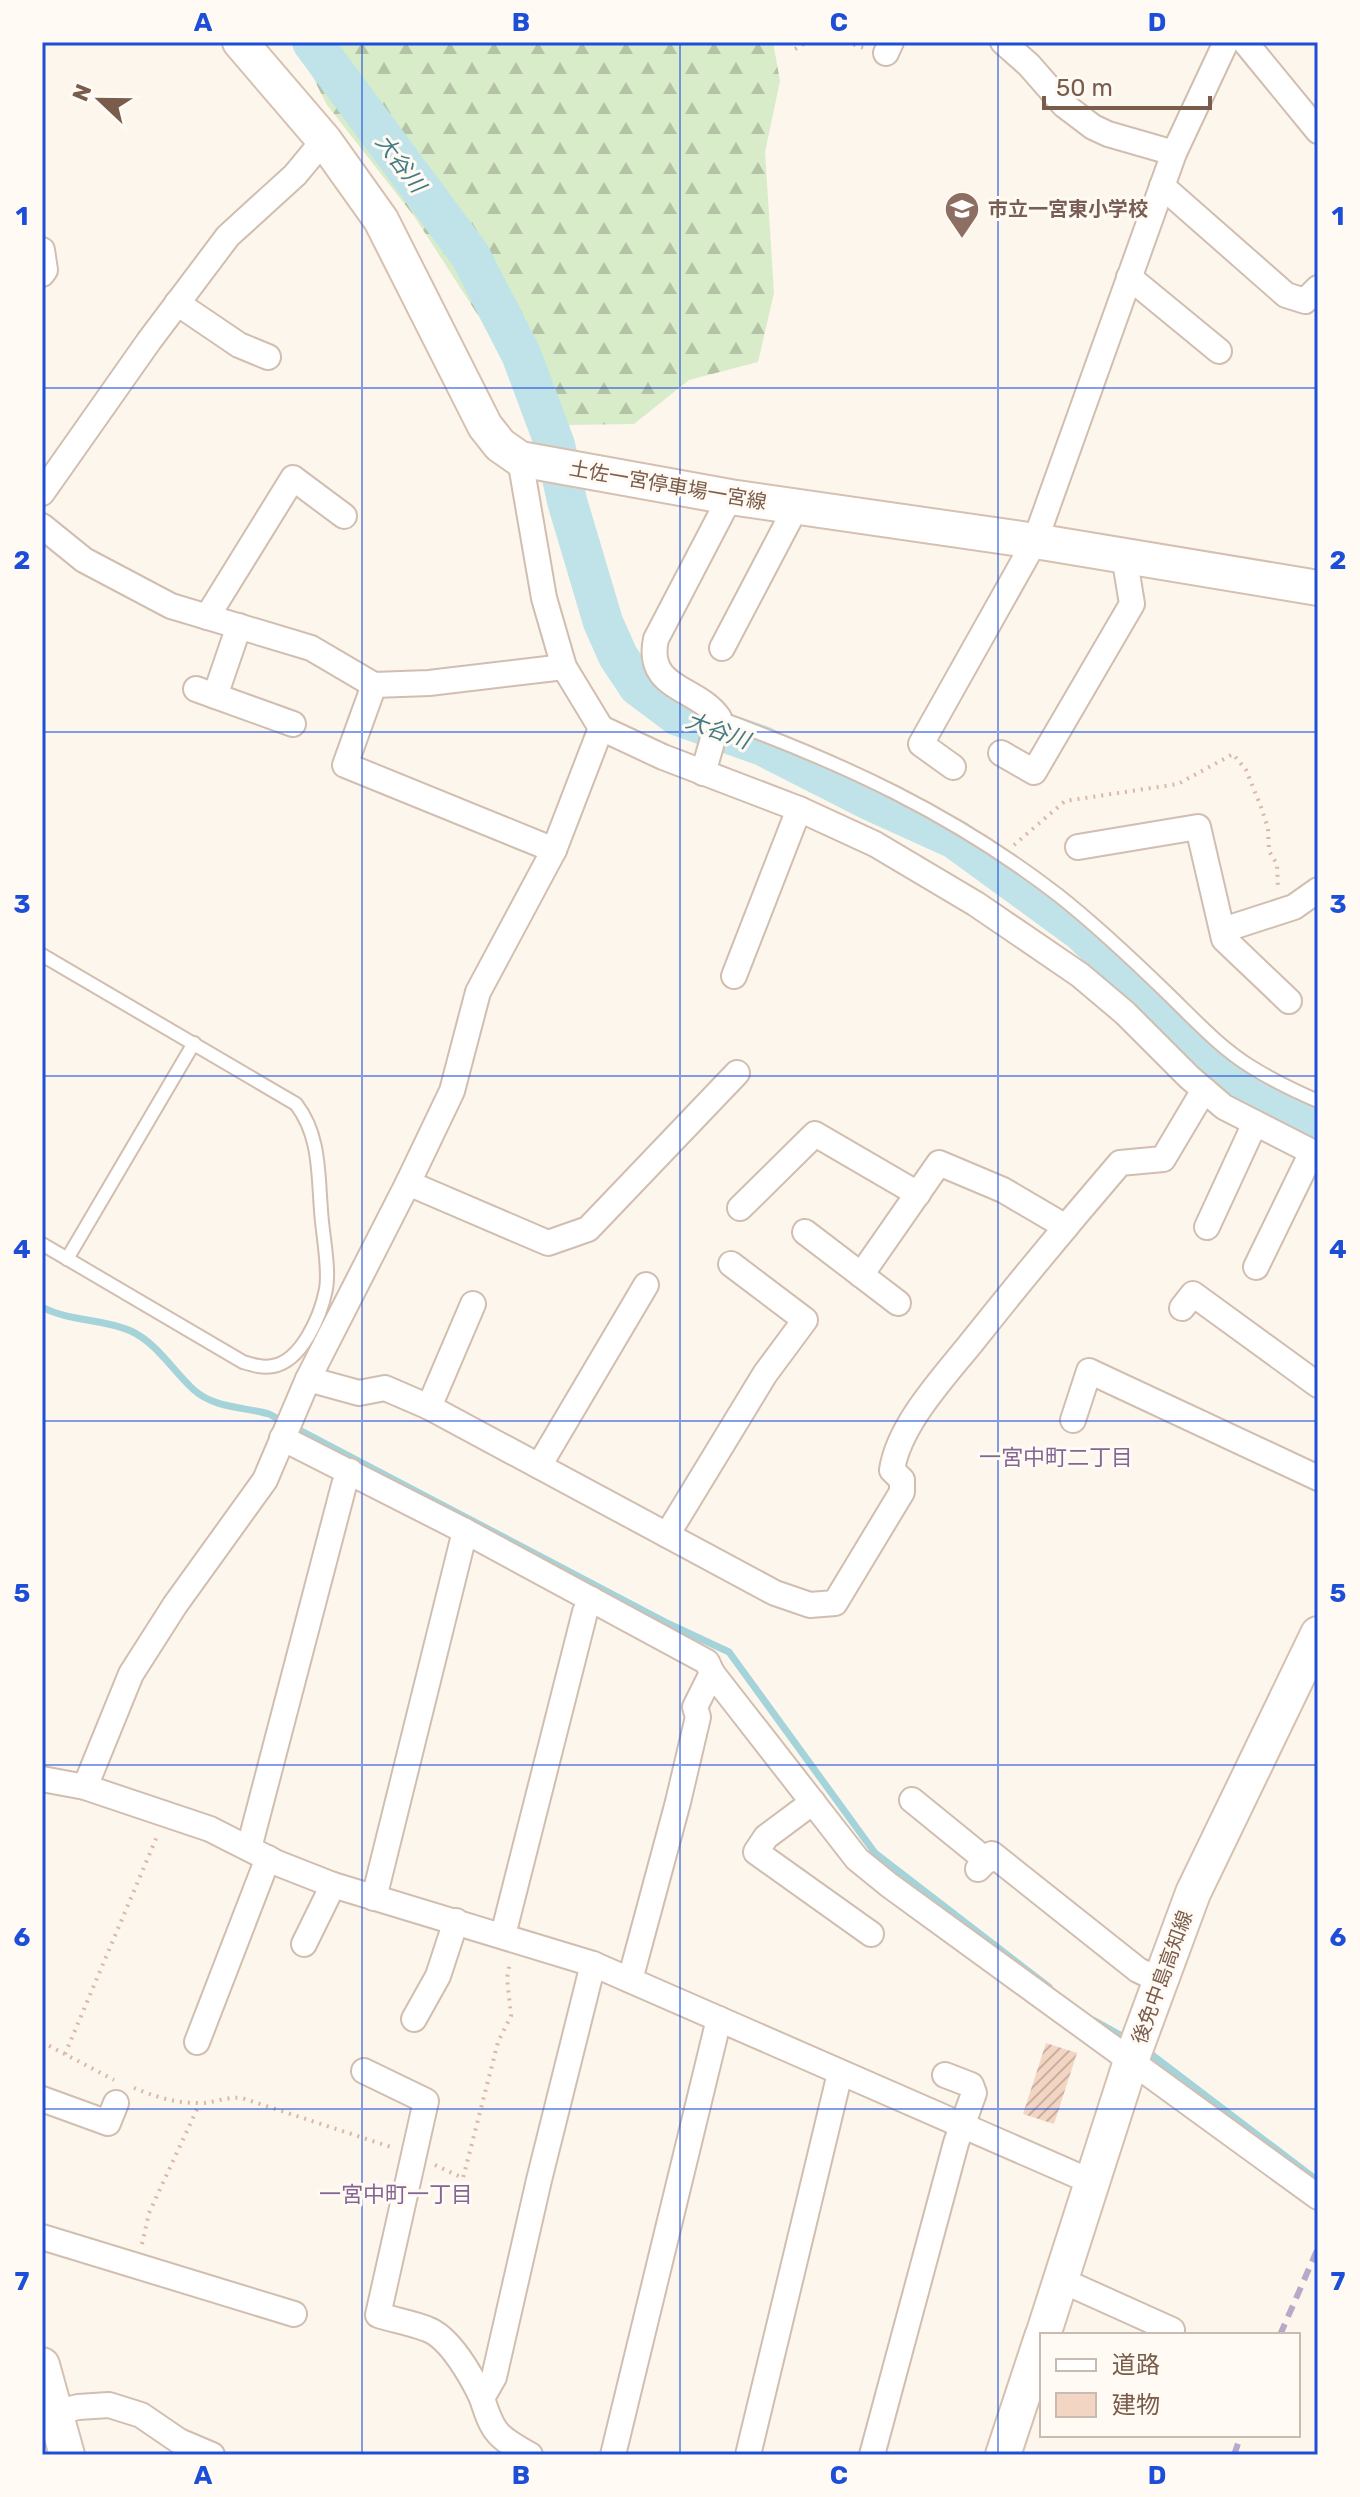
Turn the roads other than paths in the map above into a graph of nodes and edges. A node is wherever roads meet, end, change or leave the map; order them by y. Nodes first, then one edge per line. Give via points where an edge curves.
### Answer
1 (240, 42) edge
2 (1003, 42) edge
3 (1226, 42) edge
4 (1245, 42) edge
5 (1318, 131) edge
6 (324, 140) junction
7 (1174, 153) junction
8 (1162, 186) junction
9 (42, 250) edge
10 (42, 274) edge
11 (1129, 277) junction
12 (1318, 288) edge
13 (177, 303) junction
14 (1219, 351) dead end
15 (268, 357) dead end
16 (521, 459) junction
17 (42, 493) edge
18 (730, 497) junction
19 (796, 507) junction
20 (344, 516) dead end
21 (42, 526) edge
22 (1035, 541) junction
23 (1124, 555) junction
24 (1318, 588) edge
25 (207, 617) junction
26 (239, 626) junction
27 (722, 648) dead end
28 (564, 667) junction
29 (374, 685) junction
30 (719, 718) junction
31 (293, 724) dead end
32 (601, 728) junction
33 (1001, 753) dead end
34 (953, 767) dead end
35 (703, 773) junction
36 (799, 809) junction
37 (1078, 847) dead end
38 (554, 850) junction
39 (1313, 903) edge
40 (1223, 930) junction
41 (42, 955) edge
42 (734, 976) dead end
43 (1289, 1001) dead end
44 (194, 1043) junction
45 (737, 1073) dead end
46 (1204, 1090) junction
47 (1318, 1101) edge
48 (1255, 1123) junction
49 (1315, 1153) edge
50 (408, 1183) junction
51 (918, 1194) junction
52 (740, 1208) dead end
53 (1066, 1227) junction
54 (1207, 1227) dead end
55 (805, 1232) dead end
56 (42, 1244) edge
57 (67, 1259) junction
58 (731, 1264) dead end
59 (1256, 1267) dead end
60 (861, 1275) junction
61 (646, 1285) dead end
62 (898, 1303) dead end
63 (473, 1304) dead end
64 (1182, 1308) dead end
65 (308, 1379) junction
66 (1318, 1385) edge
67 (429, 1407) junction
68 (1073, 1420) dead end
69 (286, 1430) junction
70 (539, 1466) junction
71 (350, 1471) junction
72 (1318, 1478) edge
73 (465, 1531) junction
74 (667, 1535) junction
75 (591, 1599) junction
76 (1318, 1634) edge
77 (712, 1673) junction
78 (1309, 1676) edge
79 (42, 1779) edge
80 (85, 1787) junction
81 (912, 1800) dead end
82 (813, 1802) junction
83 (259, 1853) junction
84 (333, 1885) junction
85 (374, 1898) junction
86 (456, 1921) junction
87 (871, 1934) dead end
88 (509, 1937) junction
89 (304, 1944) dead end
90 (593, 1964) junction
91 (630, 1980) junction
92 (1159, 1980) junction
93 (414, 2019) dead end
94 (719, 2019) junction
95 (197, 2042) dead end
96 (1135, 2049) junction
97 (364, 2071) dead end
98 (840, 2073) junction
99 (945, 2075) dead end
100 (122, 2091) road end
101 (42, 2099) edge
102 (963, 2127) junction
103 (1092, 2182) junction
104 (1318, 2197) edge
105 (42, 2237) edge
106 (1061, 2280) junction
107 (294, 2314) dead end
108 (1172, 2330) dead end
109 (1043, 2333) edge
110 (1040, 2343) edge
111 (42, 2365) edge
112 (482, 2398) junction
113 (49, 2415) edge
114 (1009, 2453) edge
115 (67, 2455) edge
116 (212, 2455) edge
117 (530, 2455) edge
118 (613, 2455) edge
119 (748, 2455) edge
120 (872, 2455) edge

1 - 6 main road
2 - 7 street via 1093,127
3 - 7 street
4 - 5 street
6 - 13 street via 295,175 228,236
6 - 16 main road via 381,220 485,426
7 - 8 street
8 - 11 street
8 - 12 street via 1286,295 1305,301
9 - 10 street
11 - 14 street
11 - 22 street
13 - 15 street via 239,345
13 - 17 street
16 - 18 main road, 土佐一宮停車場一宮線
16 - 28 street via 544,598
18 - 19 main road, 土佐一宮停車場一宮線
18 - 30 street via 656,639 653,655 669,682 712,707
19 - 22 main road, 土佐一宮停車場一宮線
19 - 27 street
20 - 25 street via 293,478
21 - 25 street via 84,560 171,606
22 - 23 main road, 土佐一宮停車場一宮線
22 - 34 street via 921,744
23 - 24 main road, 土佐一宮停車場一宮線
23 - 33 street via 1132,604 1034,772
25 - 26 street
26 - 29 street via 311,648
26 - 31 street via 206,692
28 - 29 street
28 - 32 street
29 - 38 street via 345,765
30 - 35 street
30 - 47 lane via 868,777 998,851 1104,933 1212,1037 1251,1067
32 - 35 street
32 - 38 street
35 - 36 street
36 - 42 street
36 - 46 street via 875,844 1056,956 1125,1013
37 - 40 street via 1198,827
38 - 50 street via 478,992 452,1091
39 - 40 street
40 - 43 street via 1224,939
41 - 44 lane
44 - 57 lane
44 - 57 lane via 276,1090 307,1119 315,1142 327,1287 316,1324 304,1344 276,1366 260,1367
45 - 50 street via 588,1229 548,1243
46 - 48 street
46 - 53 street via 1163,1159 1120,1163
48 - 49 street
48 - 54 street
49 - 59 street
50 - 65 street
51 - 52 street via 815,1134
51 - 53 street via 939,1163 1003,1190
51 - 60 street
53 - 74 street via 925,1402 894,1454 892,1470 902,1480 902,1492 835,1603 810,1605 775,1593
55 - 60 street
56 - 57 lane
58 - 74 street via 805,1320 765,1374
60 - 62 street
61 - 70 street
63 - 67 street
64 - 66 street via 1193,1294
65 - 67 street via 359,1393 385,1388
65 - 69 street
67 - 70 street
68 - 72 street via 1089,1371
69 - 71 street
69 - 80 street via 265,1480 131,1674
70 - 74 street
71 - 73 street
71 - 83 street
73 - 75 street
73 - 85 street
75 - 77 street via 707,1662
75 - 88 street
76 - 78 main road, 後免中島高知線
77 - 82 street
77 - 91 street via 695,1707 698,1717 678,1802
78 - 92 main road, 後免中島高知線 via 1193,1893
79 - 80 street
80 - 83 street via 210,1829
81 - 92 street via 982,1865 992,1854 1138,1970
82 - 87 street via 766,1837 756,1852
82 - 96 street via 857,1859 889,1885
83 - 84 street
83 - 95 street
84 - 85 street
84 - 89 street
85 - 86 street
86 - 88 street
86 - 93 street via 438,1976
88 - 90 street
90 - 91 street
90 - 112 street via 494,2377
91 - 94 street
92 - 96 main road, 後免中島高知線
94 - 98 street
94 - 118 street
96 - 103 main road, 後免中島高知線
96 - 104 street
97 - 112 street via 426,2101 378,2315 431,2330 452,2350
98 - 102 street
98 - 119 street
99 - 102 street via 971,2085 974,2093
100 - 101 street via 108,2123
102 - 103 street
102 - 120 street
103 - 106 main road, 後免中島高知線
105 - 107 street
106 - 108 street
106 - 109 main road, 後免中島高知線
110 - 114 main road, 後免中島高知線
111 - 113 main road
112 - 117 street via 491,2426
113 - 115 main road
113 - 116 street via 94,2405 125,2409

